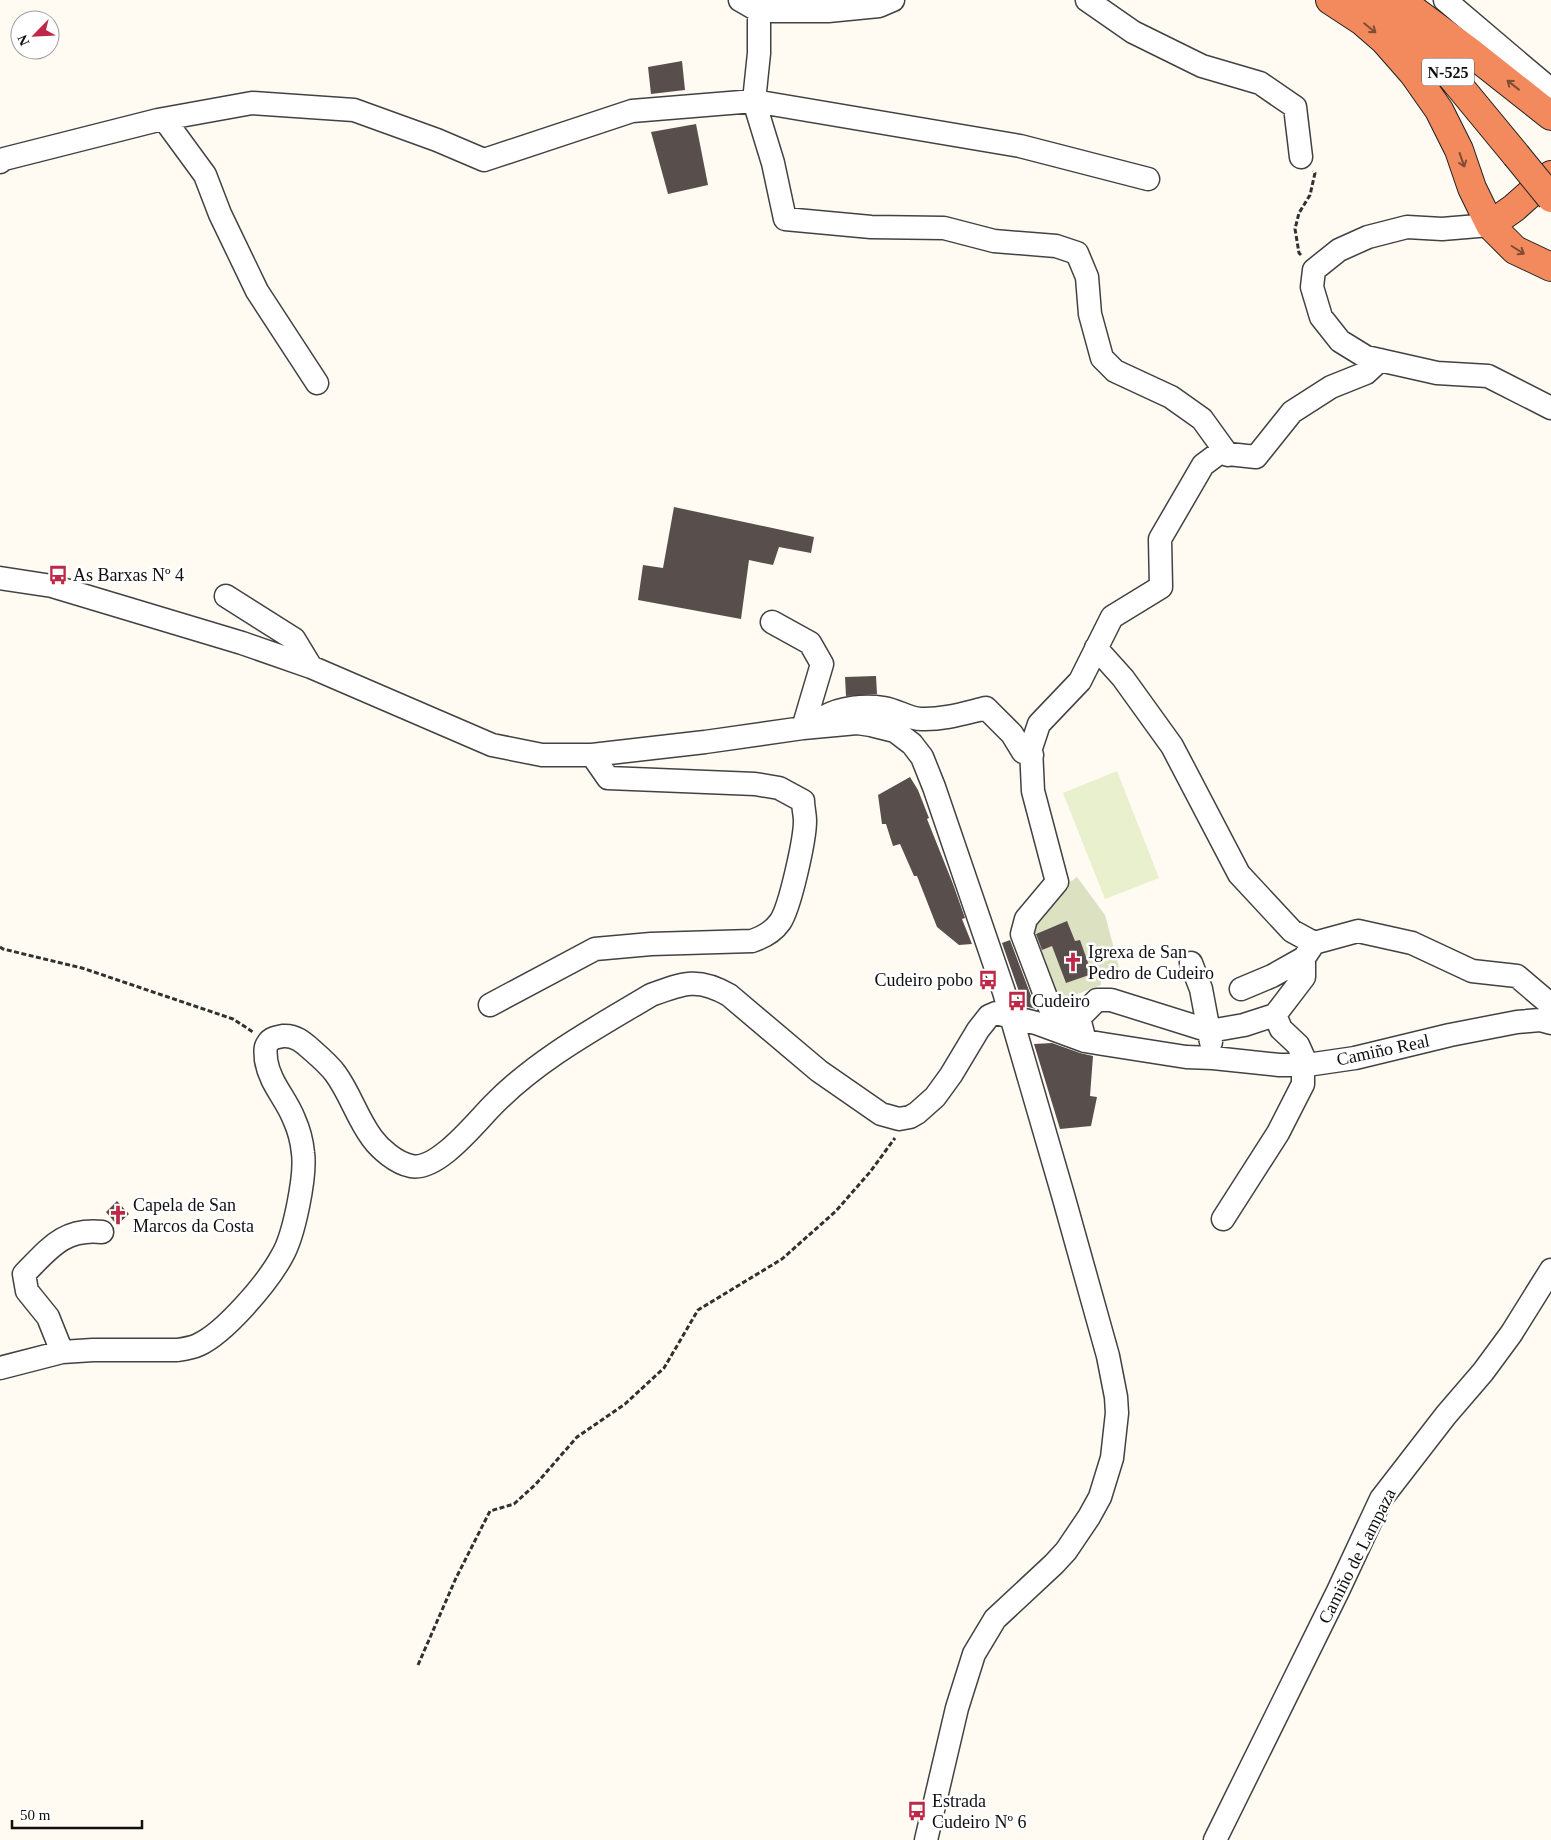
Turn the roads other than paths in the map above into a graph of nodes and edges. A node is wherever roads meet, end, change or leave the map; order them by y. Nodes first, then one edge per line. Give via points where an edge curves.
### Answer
1 (740, 0) edge
2 (893, 0) edge
3 (1087, 0) edge
4 (1330, 0) edge
5 (1369, 0) edge
6 (1400, 0) edge
7 (1445, 0) edge
8 (759, 11) junction
9 (1551, 90) edge
10 (754, 101) junction
11 (1551, 116) edge
12 (164, 119) junction
13 (1301, 157) road end
14 (0, 162) edge
15 (1551, 175) edge
16 (1148, 179) dead end
17 (1551, 198) edge
18 (1490, 225) junction
19 (1551, 267) edge
20 (1380, 360) junction
21 (317, 383) dead end
22 (1551, 408) edge
23 (1228, 454) junction
24 (0, 578) edge
25 (226, 596) dead end
26 (772, 622) dead end
27 (1096, 648) junction
28 (311, 667) junction
29 (803, 728) junction
30 (592, 755) junction
31 (1032, 755) junction
32 (1309, 951) junction
33 (1191, 964) dead end
34 (1272, 976) junction
35 (1241, 988) dead end
36 (490, 1005) dead end
37 (1551, 1005) edge
38 (1279, 1010) junction
39 (1011, 1016) junction
40 (1079, 1018) junction
41 (1551, 1023) edge
42 (1210, 1031) junction
43 (1085, 1041) junction
44 (1213, 1058) junction
45 (1305, 1065) junction
46 (1223, 1219) dead end
47 (102, 1232) dead end
48 (1551, 1270) edge
49 (62, 1352) junction
50 (0, 1368) edge
51 (926, 1840) edge
52 (1216, 1840) edge

1 - 8 street
2 - 8 street via 879,6 828,11
3 - 13 street via 1133,32 1202,66 1260,83 1295,106
4 -> 18 highway via 1386,40 1413,73 1439,110
5 - 17 highway, N-525, bridge via 1436,58
11 -> 6 highway
7 - 9 street
8 - 10 street
10 - 12 street via 632,111 484,160 354,110 252,103
10 - 16 street via 1020,146
10 - 23 street via 784,219 871,227 944,228 994,241 1056,246 1076,253 1087,277 1090,314 1102,358 1115,371 1172,397 1202,419
12 - 14 street
12 - 21 street via 205,175 257,291
15 - 18 highway
18 -> 19 highway via 1515,250
18 - 20 street via 1399,229 1368,237 1339,250 1314,270 1312,287 1321,317 1340,341 1366,357
20 - 22 street via 1437,373 1488,376
20 - 23 street via 1366,373 1331,387 1292,412 1256,457
23 - 27 street via 1219,454 1203,465 1160,539 1161,587 1112,617
24 - 28 street via 52,586
25 - 28 street via 294,639
26 - 29 street via 810,643 822,664
27 - 31 street via 1080,681 1039,724
27 - 32 street via 1123,678 1172,746 1239,874
28 - 30 street via 492,745 542,755
29 - 30 street
29 - 31 street via 833,712 855,708 885,708 918,719 935,719 986,708 1012,734 1023,752
29 - 39 street via 871,724 895,731 912,744 922,758 934,788
30 - 36 street via 608,778 755,784 779,788 803,802 805,821 801,856 782,920 769,934 752,941 651,944 596,950
31 - 40 street via 1033,791 1057,882 1026,919 1022,934 1050,1008
32 - 34 street
32 - 37 street via 1358,931 1412,943 1472,971 1517,976
32 - 38 street via 1304,977
33 - 42 street via 1201,989
34 - 35 street
34 - 38 street
38 - 42 street via 1244,1025
38 - 45 street via 1281,1029 1298,1045
39 - 43 street, Camiño Real
39 - 49 street via 996,1013 989,1016 968,1044 944,1086 925,1106 910,1117 900,1119 871,1108 806,1061 729,995 714,986 686,984 652,995 544,1061 512,1086 441,1157 412,1167 397,1160 371,1137 335,1072 309,1047 292,1036 276,1037 268,1042 265,1052 270,1078 294,1118 304,1156 300,1198 283,1255 240,1311 199,1345 177,1350
39 - 51 street via 1108,1356 1116,1397 1115,1438 1100,1497 1085,1524 1054,1564 995,1618 974,1654 957,1708
40 - 42 street via 1097,1000 1111,1000
40 - 43 street
41 - 45 street, Camiño Real via 1530,1020 1509,1023 1355,1058
42 - 44 street
43 - 44 street, Camiño Real via 1186,1057
44 - 45 street, Camiño Real
45 - 46 street via 1303,1084 1282,1125
47 - 49 street via 68,1235 24,1274 27,1291 48,1317
48 - 52 street, Camiño de Lampaza via 1483,1372 1381,1499
49 - 50 street

